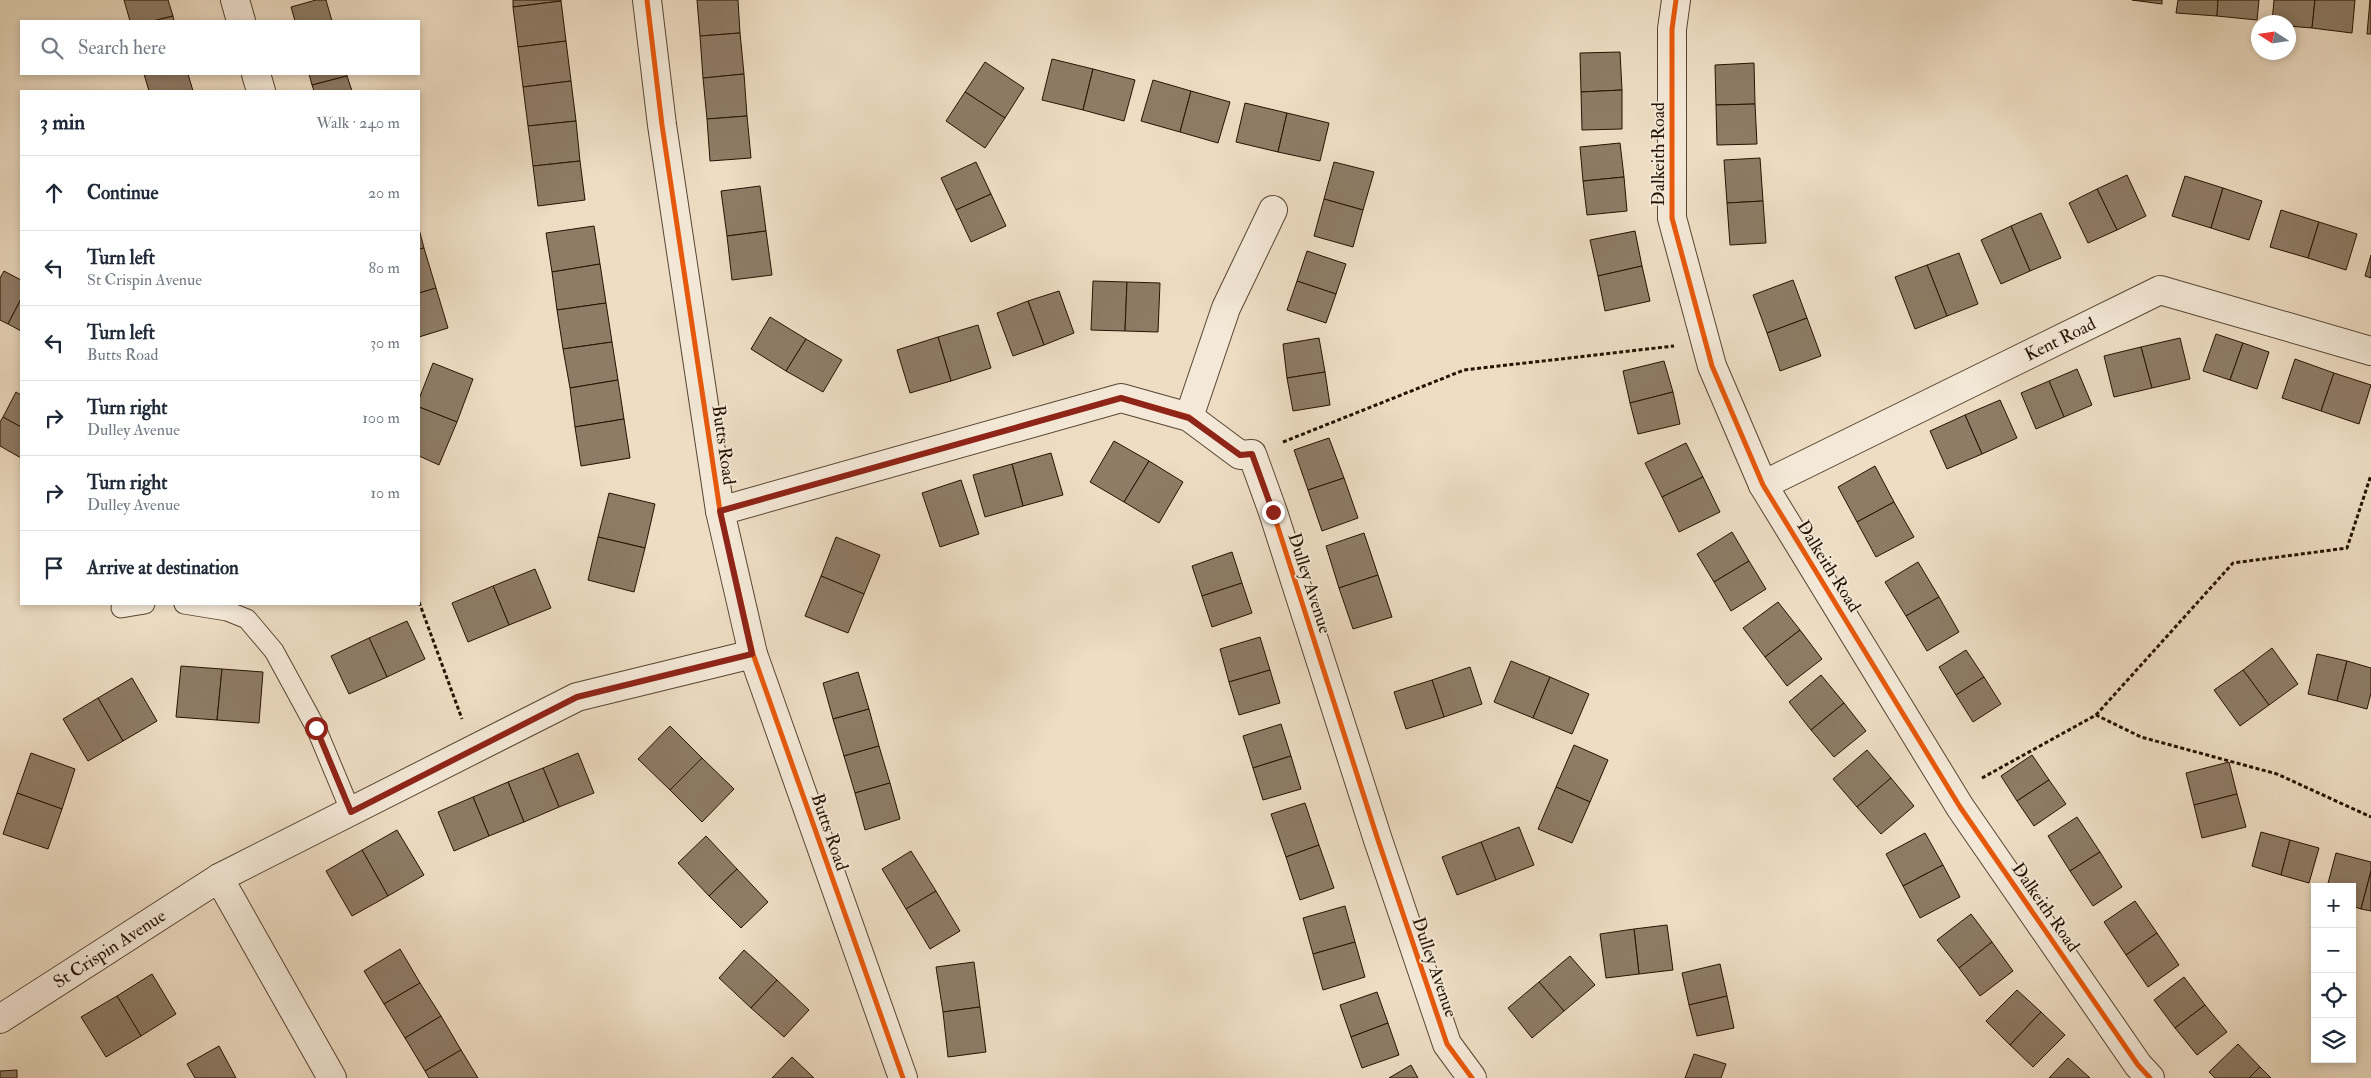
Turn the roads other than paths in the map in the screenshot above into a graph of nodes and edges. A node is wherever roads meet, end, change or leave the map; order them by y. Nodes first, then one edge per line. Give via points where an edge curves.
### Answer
1 (235, 0) edge
2 (647, 0) edge
3 (1676, 0) edge
4 (241, 20) edge
5 (256, 75) edge
6 (261, 90) edge
7 (1274, 210) dead end
8 (2371, 351) edge
9 (1189, 418) junction
10 (1763, 485) junction
11 (720, 511) junction
12 (138, 605) edge
13 (190, 605) edge
14 (121, 608) dead end
15 (752, 654) junction
16 (351, 812) junction
17 (219, 878) junction
18 (0, 1019) edge
19 (332, 1078) edge
20 (903, 1078) edge
21 (1472, 1078) edge
22 (2150, 1078) edge

1 - 4 street
2 - 11 street, Butts Road via 662,125
3 - 10 street, Dalkeith Road via 1672,29 1672,218 1712,366
5 - 6 street
7 - 9 street via 1226,308
8 - 10 street, Kent Road via 2160,290
9 - 11 street via 1121,398
9 - 21 street, Dulley Avenue via 1240,455 1252,454 1447,1044
10 - 22 street, Dalkeith Road via 1953,794
11 - 15 street, Butts Road
12 - 14 lane
13 - 16 lane via 227,611 247,620 274,651 316,728
15 - 16 street, St Crispin Avenue via 577,697
15 - 20 street, Butts Road
16 - 17 street, St Crispin Avenue
17 - 18 street, St Crispin Avenue
17 - 19 street

